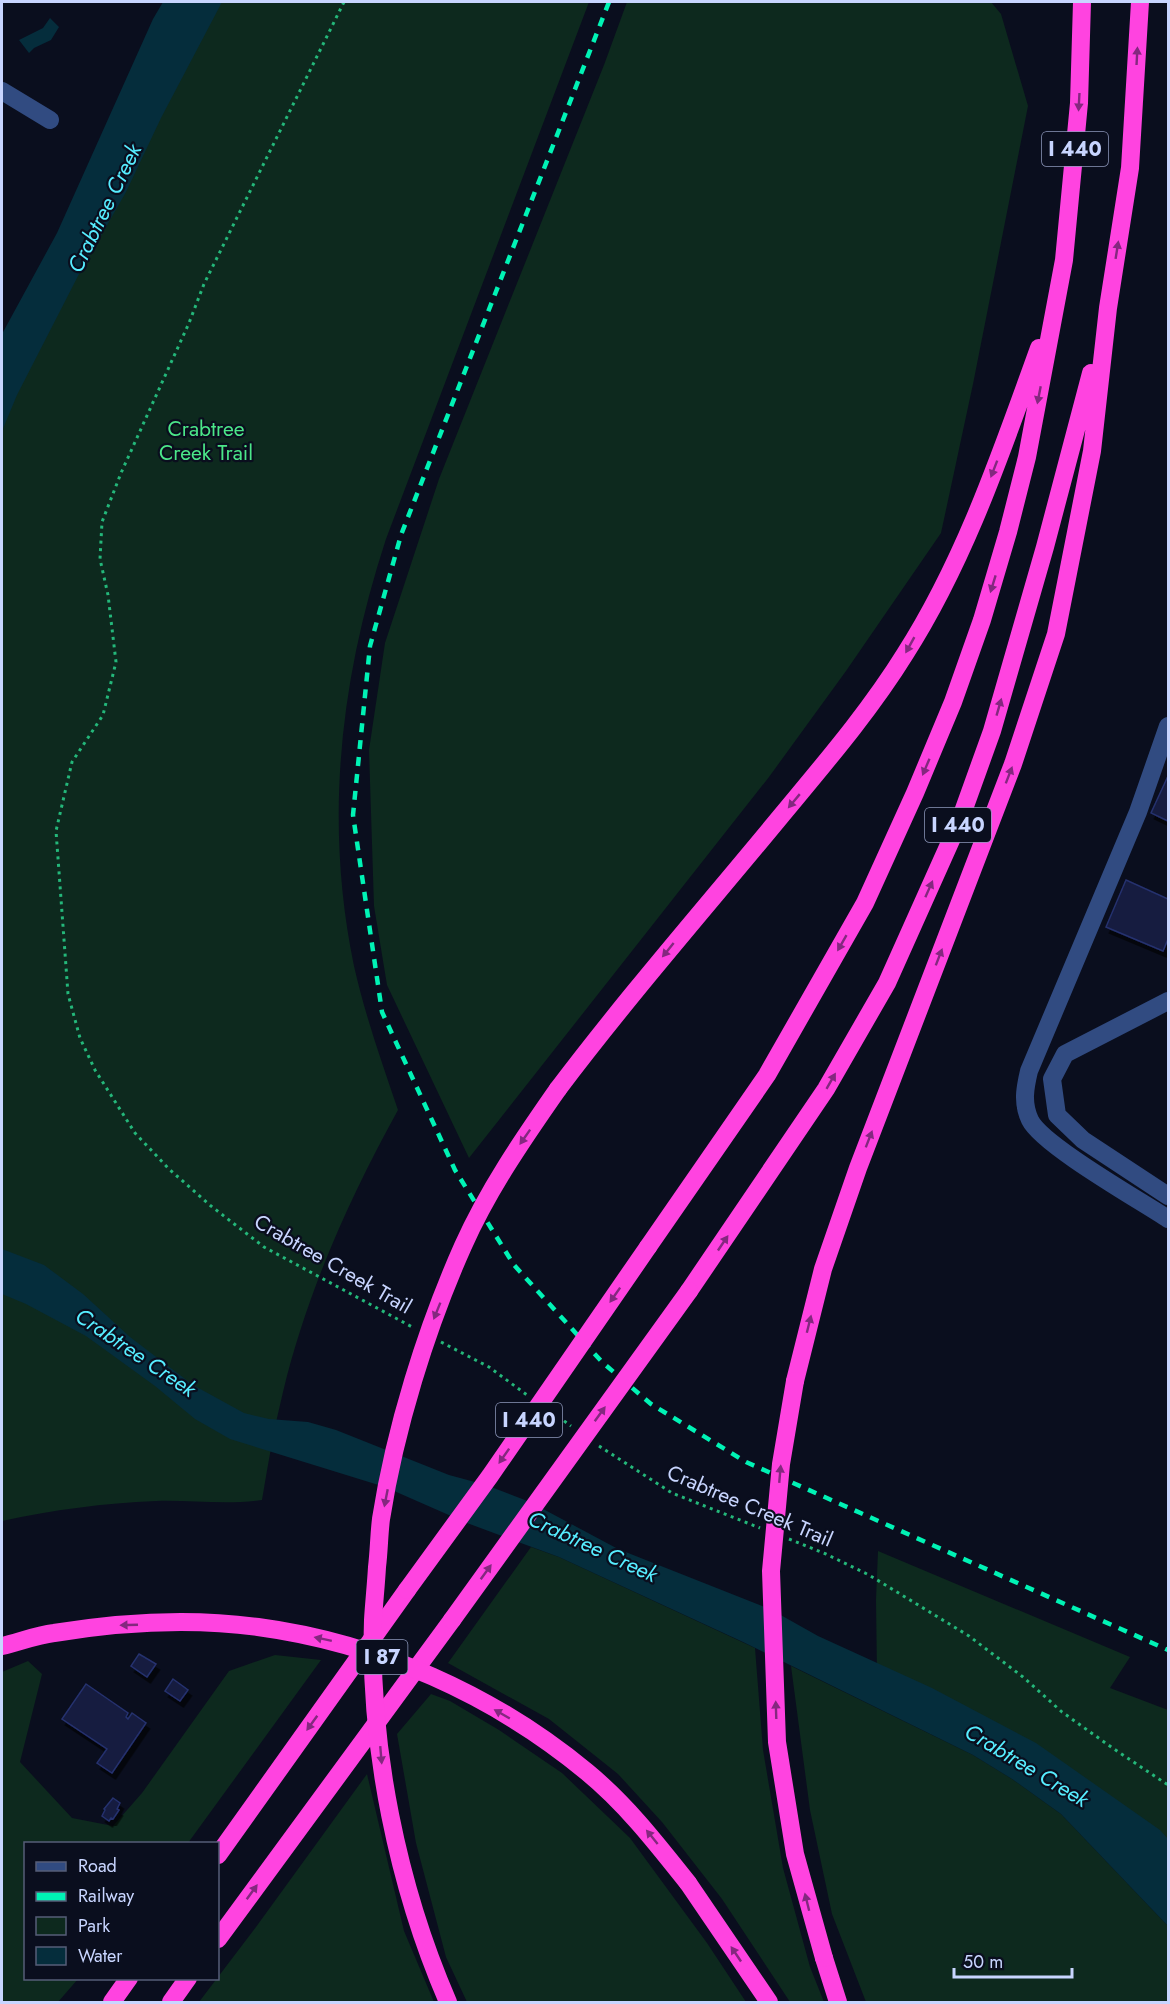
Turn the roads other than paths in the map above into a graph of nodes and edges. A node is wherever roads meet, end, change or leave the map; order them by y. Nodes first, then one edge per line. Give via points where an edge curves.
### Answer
1 (1082, 2) edge
2 (1140, 2) edge
3 (2, 91) edge
4 (50, 120) dead end
5 (1058, 296) junction
6 (1108, 308) junction
7 (1168, 726) edge
8 (1168, 1001) edge
9 (1168, 1196) edge
10 (1168, 1219) edge
11 (2, 1646) edge
12 (219, 1854) edge
13 (219, 1938) edge
14 (128, 1980) edge
15 (187, 1980) edge
16 (112, 2002) edge
17 (171, 2002) edge
18 (448, 2002) edge
19 (769, 2002) edge
20 (838, 2002) edge

1 -> 5 highway, I 440 via 1079,103
6 -> 2 highway, I 440 via 1130,168
3 - 4 street
5 -> 12 highway, I 440, bridge via 1027,457 982,620 953,702 865,903 767,1075 490,1476
5 -> 18 highway, bridge via 977,514 948,577 905,654 852,731 673,944 558,1089 510,1159 464,1245 429,1329 396,1444 381,1520 373,1621 375,1695 382,1772 405,1880
13 -> 6 highway, I 440, bridge via 689,1291 826,1089 882,993 960,820 992,731
20 -> 6 highway, bridge via 795,1854 777,1742 771,1571 781,1464 795,1381 823,1269 1013,764 1056,634 1092,451
7 - 10 street via 1138,812 1029,1071 1023,1096 1030,1122 1047,1139
8 - 9 street via 1065,1054 1052,1079 1057,1115 1083,1140
19 -> 11 highway, I 87, bridge via 688,1883 641,1825 588,1773 533,1732 458,1688 401,1663 328,1639 258,1627 195,1622 115,1625 52,1633
14 - 16 highway
15 - 17 highway

